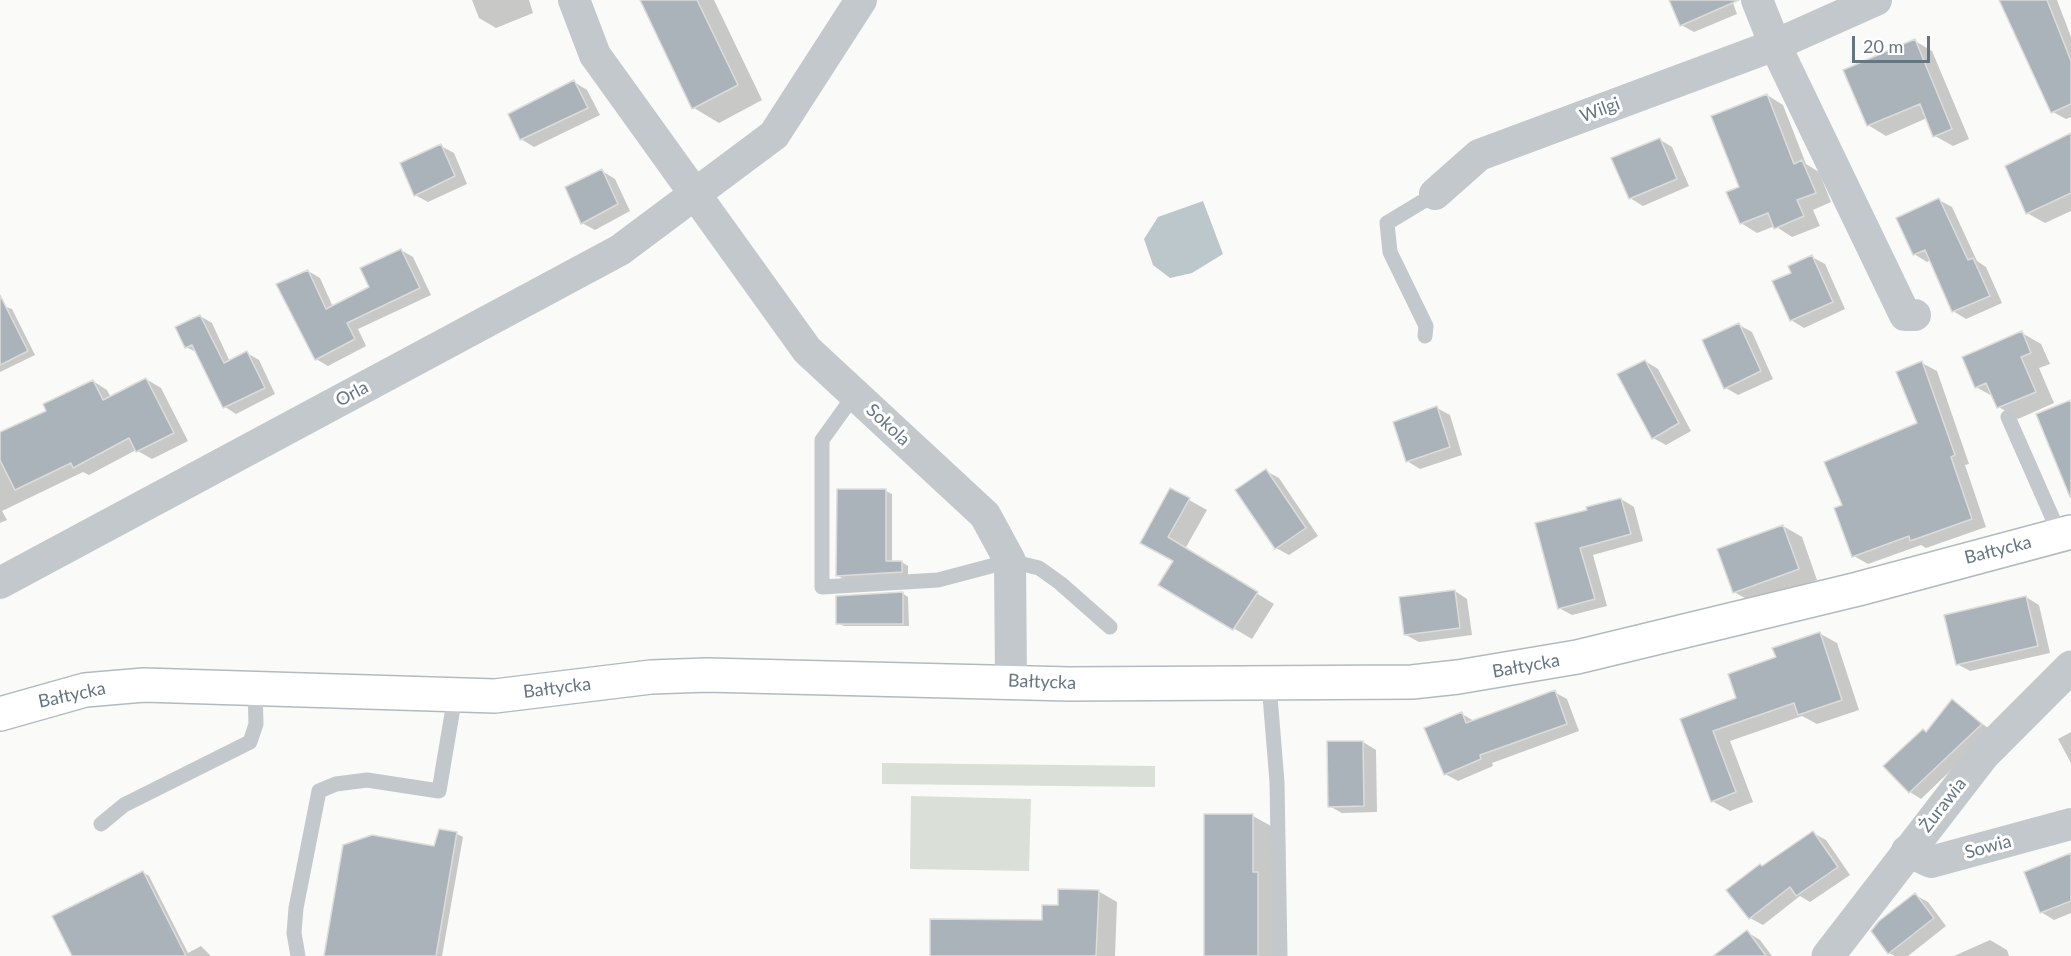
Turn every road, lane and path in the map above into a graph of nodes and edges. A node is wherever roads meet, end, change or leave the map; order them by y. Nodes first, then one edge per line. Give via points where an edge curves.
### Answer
1 (574, 0) edge
2 (861, 0) edge
3 (1757, 0) edge
4 (1876, 0) edge
5 (1775, 45) junction
6 (695, 192) junction
7 (1435, 194) joint
8 (1915, 315) dead end
9 (1425, 336) dead end
10 (855, 394) junction
11 (2008, 417) dead end
12 (2065, 534) edge
13 (1010, 561) junction
14 (0, 583) edge
15 (1110, 627) dead end
16 (2071, 667) edge
17 (1011, 681) junction
18 (1269, 684) junction
19 (255, 689) junction
20 (455, 696) junction
21 (8, 705) edge
22 (2071, 824) edge
23 (101, 825) dead end
24 (1907, 851) junction
25 (298, 956) edge
26 (1280, 956) edge
27 (1828, 956) edge

1 - 6 street, Sokola via 595,55
2 - 6 street via 774,135
3 - 5 street
4 - 5 street, Wilgi
5 - 7 street, Wilgi via 1479,155
5 - 8 street via 1905,315
6 - 10 street, Sokola via 807,351
6 - 14 street, Orla via 620,250
7 - 9 lane via 1387,223 1390,252 1425,326
10 - 13 street, Sokola via 985,515
10 - 13 lane via 822,440 822,587 938,580
11 - 12 lane
12 - 18 main road, Bałtycka via 1858,589 1555,661 1412,682
13 - 15 lane via 1039,568
13 - 17 street, Sokola
16 - 24 street, Żurawia via 1984,754
17 - 18 main road, Bałtycka
17 - 20 main road, Bałtycka via 707,675 651,677 495,696
18 - 26 lane via 1277,782
19 - 20 main road, Bałtycka
19 - 21 main road, Bałtycka via 115,686
19 - 23 lane via 256,724 250,742 124,805
20 - 25 lane via 439,791 368,780 336,784 319,791 296,908 294,933
22 - 24 street, Sowia via 1931,862
24 - 27 street, Żurawia

